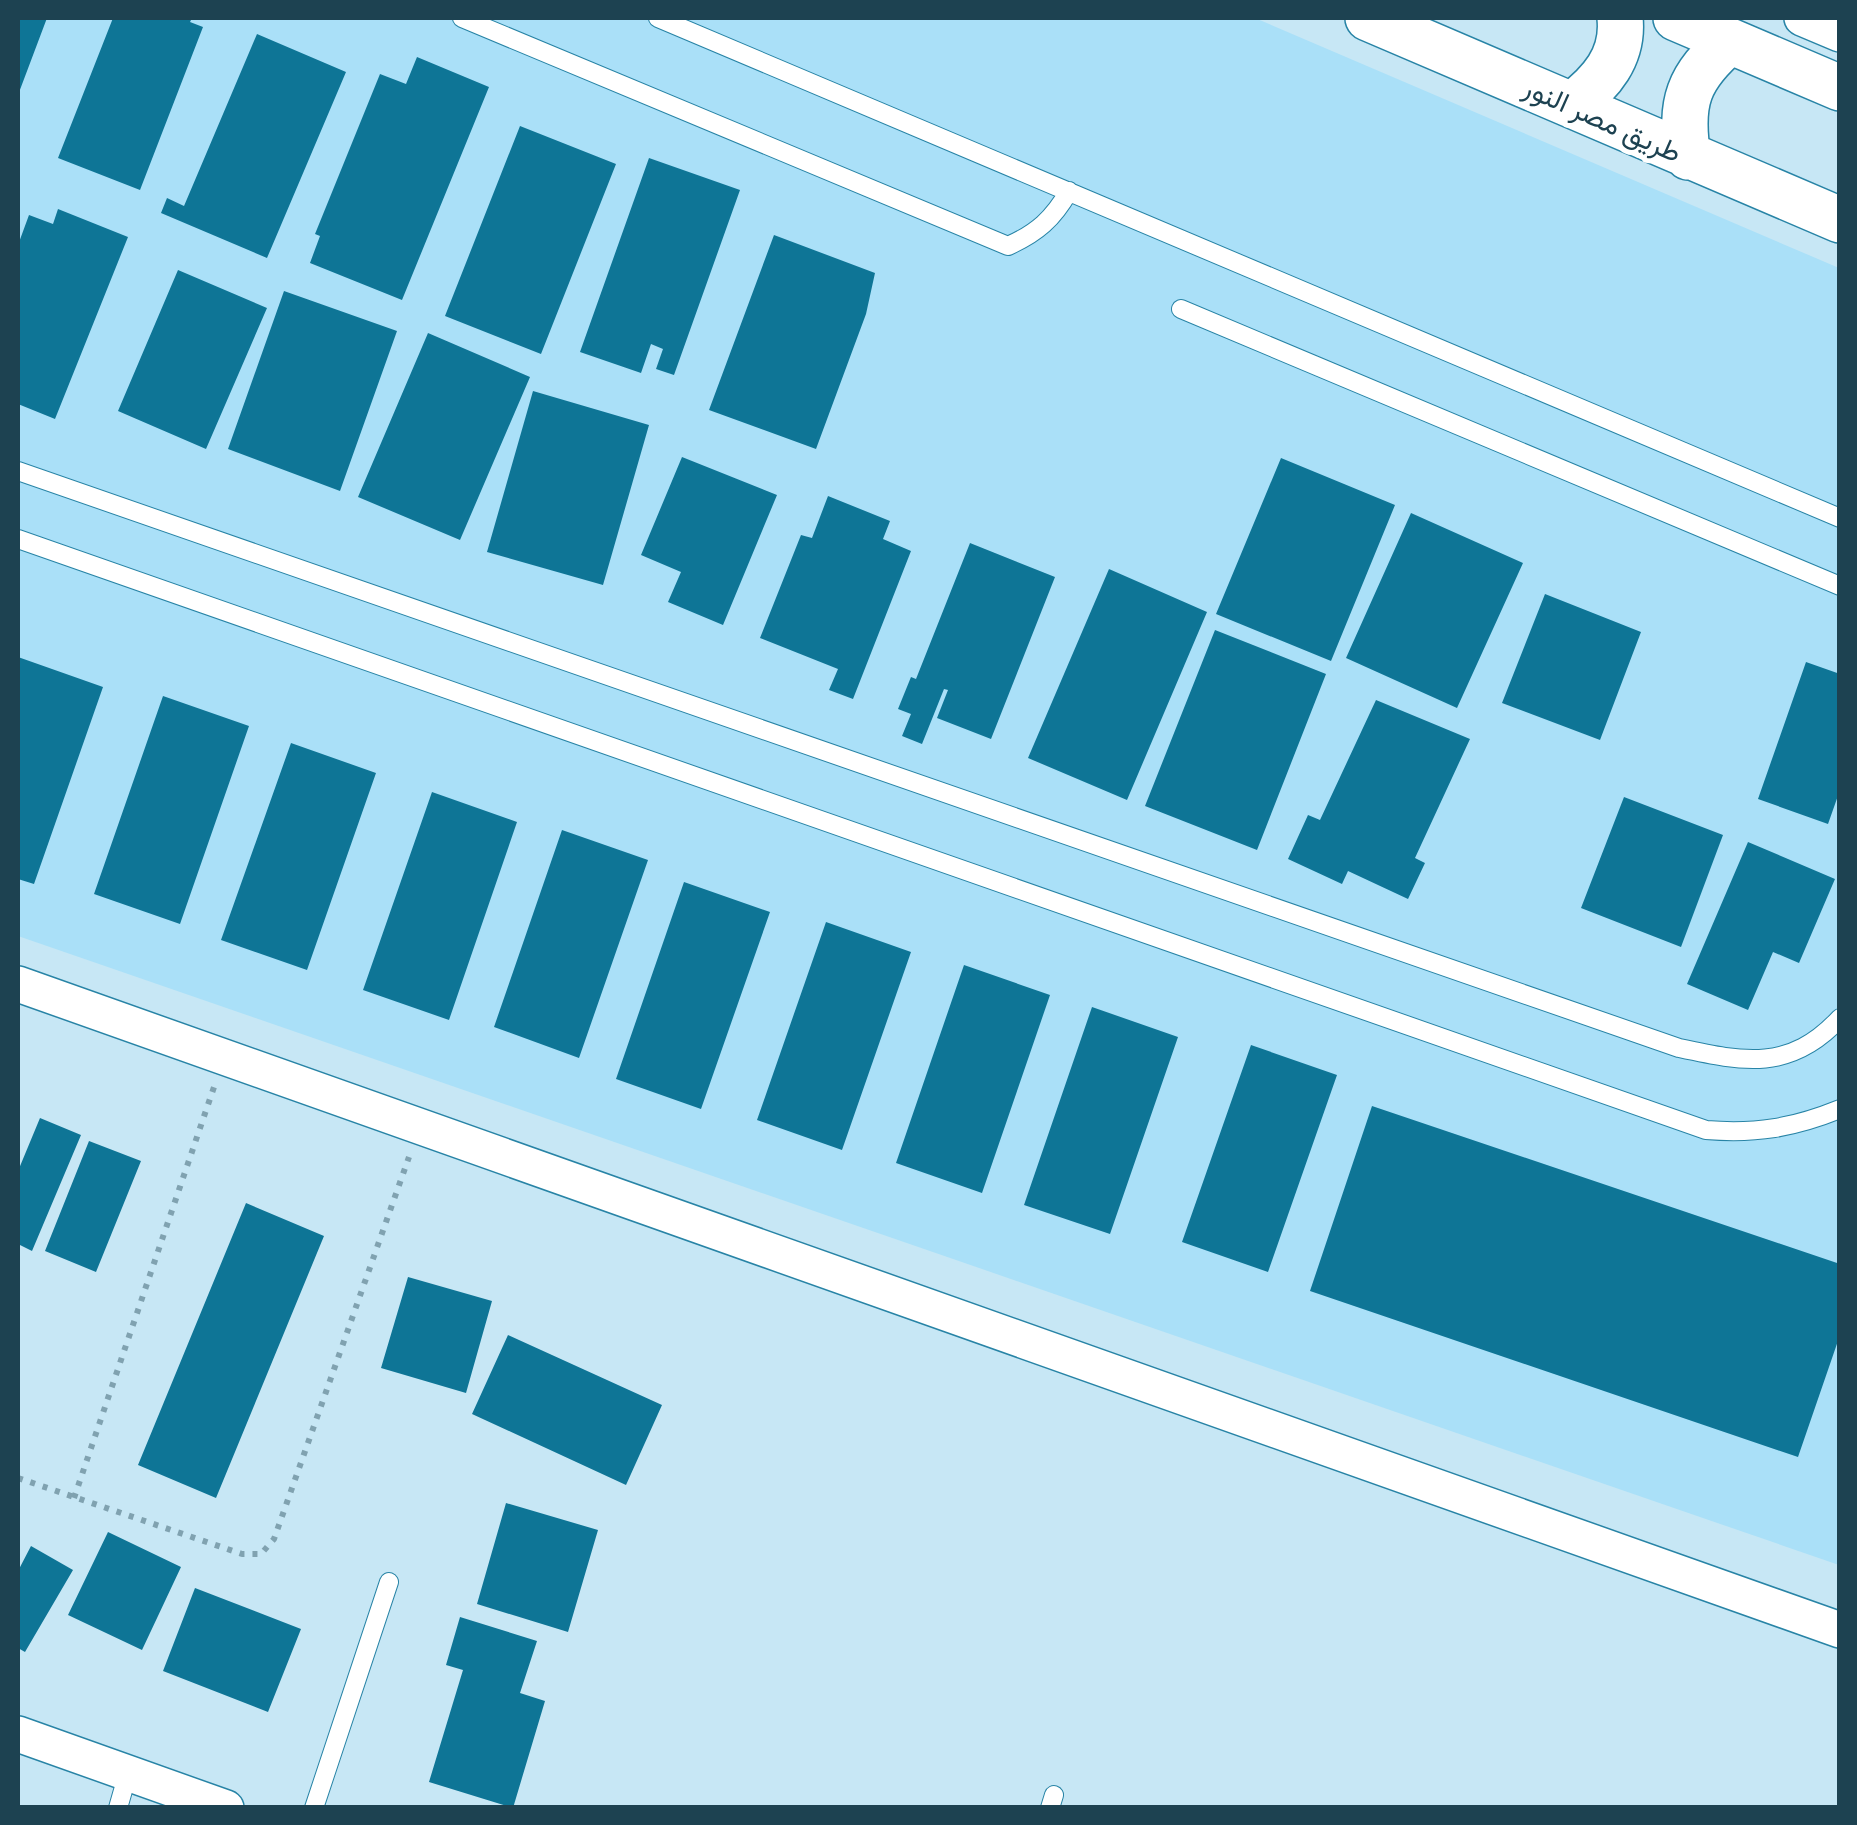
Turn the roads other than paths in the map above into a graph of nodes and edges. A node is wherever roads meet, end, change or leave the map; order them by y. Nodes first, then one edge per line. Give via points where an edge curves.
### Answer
1 (462, 18) edge
2 (658, 18) edge
3 (1368, 18) edge
4 (1620, 18) edge
5 (1676, 18) edge
6 (1802, 18) edge
7 (1840, 34) edge
8 (1730, 41) junction
9 (1840, 88) edge
10 (1572, 105) junction
11 (1688, 157) junction
12 (1069, 192) junction
13 (1840, 220) edge
14 (1180, 309) dead end
15 (18, 471) edge
16 (1840, 518) edge
17 (18, 539) edge
18 (1840, 586) edge
19 (18, 984) edge
20 (1840, 1018) edge
21 (1840, 1109) edge
22 (389, 1582) dead end
23 (1840, 1630) edge
24 (18, 1734) edge
25 (128, 1774) junction
26 (118, 1808) edge
27 (226, 1808) edge
28 (314, 1808) edge

1 - 12 lane via 1008,246 1044,225
2 - 12 lane
3 - 10 street, طريق مصر النور
4 - 10 street via 1616,56 1599,85
5 - 8 street
6 - 7 street
8 - 9 street
8 - 11 street via 1704,63 1688,92
10 - 11 street, طريق مصر النور
11 - 13 street, طريق مصر النور
12 - 16 lane
14 - 18 lane
15 - 20 lane via 1679,1048 1777,1060 1820,1040
17 - 21 lane via 1706,1130 1752,1134
19 - 23 street
22 - 28 lane
24 - 25 street
25 - 26 lane
25 - 27 street

